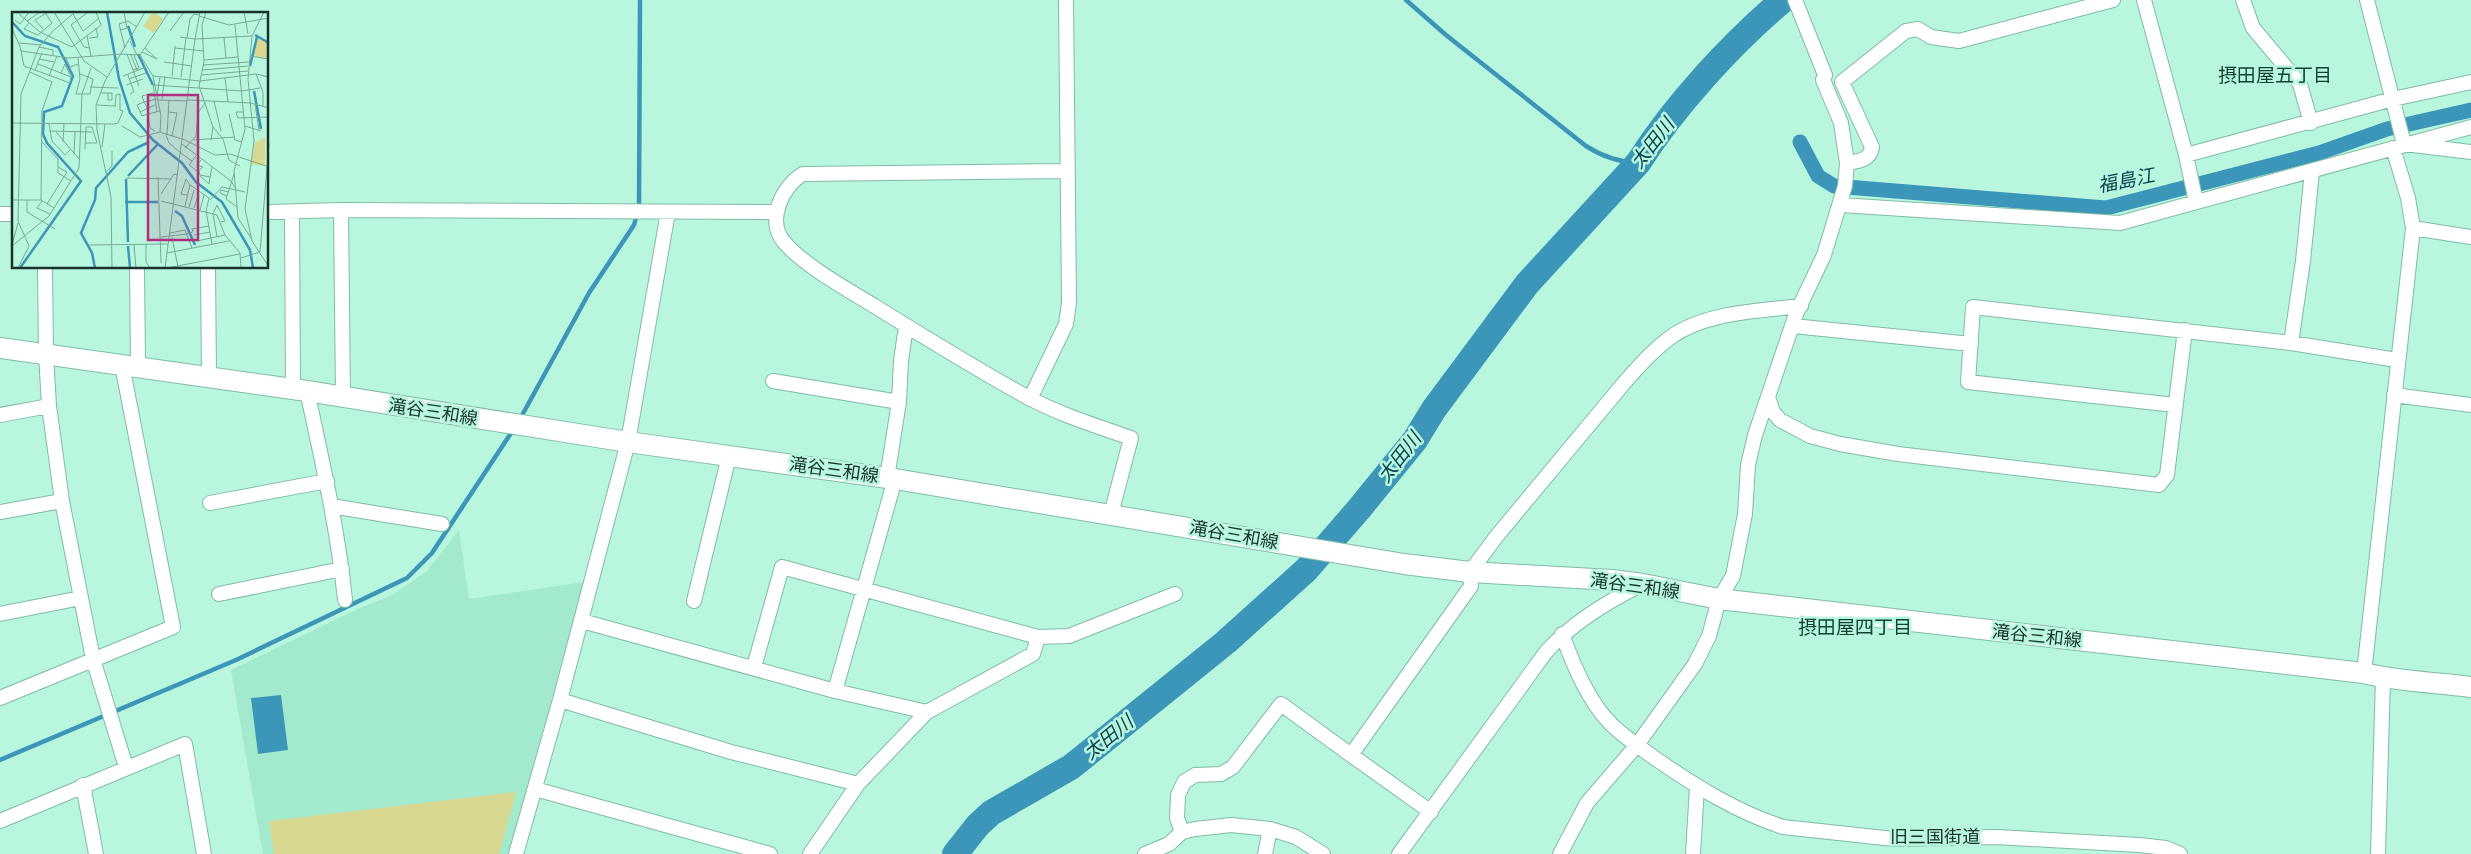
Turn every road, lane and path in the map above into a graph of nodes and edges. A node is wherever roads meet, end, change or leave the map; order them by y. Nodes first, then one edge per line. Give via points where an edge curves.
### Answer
1 (1066, 0) edge
2 (1795, 0) edge
3 (2113, 0) edge
4 (2144, 0) edge
5 (2243, 0) edge
6 (2367, 0) edge
7 (2471, 82) edge
8 (2394, 103) junction
9 (2311, 123) junction
10 (2471, 127) edge
11 (2400, 144) junction
12 (2471, 152) edge
13 (2186, 155) junction
14 (1847, 168) junction
15 (2312, 171) junction
16 (1068, 172) junction
17 (2195, 198) junction
18 (1842, 202) junction
19 (341, 210) junction
20 (269, 212) edge
21 (292, 212) junction
22 (668, 212) junction
23 (776, 212) junction
24 (2413, 228) junction
25 (2471, 237) edge
26 (45, 269) edge
27 (137, 269) edge
28 (208, 269) edge
29 (1801, 306) junction
30 (906, 326) junction
31 (1793, 326) junction
32 (2185, 330) junction
33 (2291, 343) junction
34 (1972, 344) junction
35 (0, 348) edge
36 (46, 354) junction
37 (2397, 360) junction
38 (130, 366) junction
39 (209, 377) junction
40 (773, 381) dead end
41 (300, 391) junction
42 (2394, 395) junction
43 (343, 397) junction
44 (1768, 397) junction
45 (1030, 399) junction
46 (899, 402) junction
47 (2471, 404) edge
48 (2175, 405) junction
49 (49, 406) junction
50 (0, 415) edge
51 (628, 442) junction
52 (729, 456) junction
53 (891, 478) junction
54 (327, 482) junction
55 (62, 501) junction
56 (210, 503) dead end
57 (330, 506) junction
58 (0, 512) edge
59 (1111, 514) junction
60 (442, 524) dead end
61 (342, 569) junction
62 (1470, 572) junction
63 (1643, 584) junction
64 (863, 588) junction
65 (219, 594) dead end
66 (1175, 594) dead end
67 (81, 598) junction
68 (345, 600) dead end
69 (1719, 600) junction
70 (694, 601) dead end
71 (0, 614) edge
72 (582, 621) junction
73 (1562, 634) junction
74 (1038, 638) junction
75 (93, 659) junction
76 (754, 667) junction
77 (2373, 675) junction
78 (2471, 687) edge
79 (835, 691) junction
80 (0, 698) edge
81 (560, 700) junction
82 (927, 712) junction
83 (1637, 745) junction
84 (1351, 755) junction
85 (126, 767) junction
86 (858, 784) junction
87 (83, 785) junction
88 (1697, 787) junction
89 (535, 789) junction
90 (1431, 812) junction
91 (0, 821) edge
92 (1270, 830) junction
93 (1182, 832) junction
94 (1169, 849) edge
95 (96, 854) edge
96 (204, 854) edge
97 (516, 854) edge
98 (770, 854) edge
99 (810, 854) edge
100 (1145, 854) edge
101 (1265, 854) edge
102 (1323, 854) edge
103 (1399, 854) edge
104 (1560, 854) edge
105 (1693, 854) edge
106 (2180, 854) edge
107 (2378, 854) edge

1 - 16 street
2 - 14 street via 1841,123
3 - 14 street via 1959,42 1931,37 1918,29 1906,31 1842,82 1872,147 1871,154
4 - 13 street
5 - 9 street via 2253,28 2300,84
6 - 8 street
7 - 8 street
8 - 9 street
8 - 11 street
9 - 13 street
10 - 11 street
11 - 12 street
11 - 15 street
11 - 24 street
13 - 17 street
14 - 18 street
15 - 17 street
15 - 33 street
16 - 23 street via 803,174 788,184
16 - 45 street via 1070,303 1066,324
17 - 18 street via 2120,223
18 - 29 street via 1818,271
19 - 21 street
19 - 22 street
19 - 43 street
20 - 21 street
21 - 41 street
22 - 23 street
22 - 51 street
23 - 30 street via 778,232 793,251 833,281
24 - 25 street
24 - 37 street
26 - 36 street
27 - 38 street
28 - 39 street
29 - 31 street
29 - 62 street via 1722,318 1686,329 1665,342 1640,365 1572,444
30 - 45 street
30 - 46 street
31 - 34 street
31 - 44 street
32 - 33 street
32 - 34 street via 1973,307
32 - 48 street
33 - 37 street
34 - 48 street via 1968,382
35 - 36 main road, 滝谷三和線
36 - 38 main road, 滝谷三和線
36 - 49 street
37 - 42 street
38 - 39 main road, 滝谷三和線
38 - 75 street via 173,627
39 - 41 main road, 滝谷三和線
40 - 46 street
41 - 43 main road, 滝谷三和線
41 - 54 street
42 - 47 street
42 - 77 street
43 - 51 main road, 滝谷三和線
44 - 48 street via 1773,412 1780,420 1810,436 1840,444 2154,485 2159,485 2167,475
44 - 69 street via 1748,465 1745,514 1733,576
45 - 59 street via 1131,438
46 - 53 street
49 - 50 street
49 - 55 street
51 - 52 main road, 滝谷三和線
51 - 72 street
52 - 53 main road, 滝谷三和線
52 - 70 street
53 - 59 main road, 滝谷三和線
53 - 64 street
54 - 56 street
54 - 57 street
55 - 58 street
55 - 67 street
57 - 60 street
57 - 61 street
59 - 62 main road, 滝谷三和線
61 - 65 street
61 - 68 street
62 - 63 main road, 滝谷三和線
62 - 84 street via 1471,586
63 - 69 main road, 滝谷三和線
63 - 73 street via 1614,598
64 - 74 street
64 - 76 street via 782,567
64 - 79 street
66 - 74 street via 1069,636
67 - 71 street
67 - 75 street
69 - 77 main road, 滝谷三和線
69 - 83 street via 1709,636 1695,664
72 - 76 street
72 - 81 street
73 - 83 street, 旧三国街道 via 1597,706 1610,724
73 - 90 street
74 - 82 street via 1033,654
75 - 80 street
75 - 85 street
76 - 79 street
77 - 78 main road, 滝谷三和線 via 2421,684 2439,682
77 - 107 street
79 - 82 street
81 - 86 street via 731,752
81 - 89 street
82 - 86 street
83 - 88 street, 旧三国街道
83 - 104 street via 1587,803
84 - 90 street
84 - 93 street via 1281,704 1233,767 1221,774 1195,774 1184,782 1178,795 1176,818
85 - 87 street
85 - 96 street via 184,744
86 - 99 street
87 - 91 street
87 - 95 street
88 - 105 street
88 - 106 street, 旧三国街道 via 1783,826 1894,839 1996,837 2139,845 2166,848
89 - 97 street
89 - 98 street
90 - 103 street
92 - 93 street via 1231,825
92 - 101 street
92 - 102 street via 1296,837
93 - 94 street
94 - 100 street

